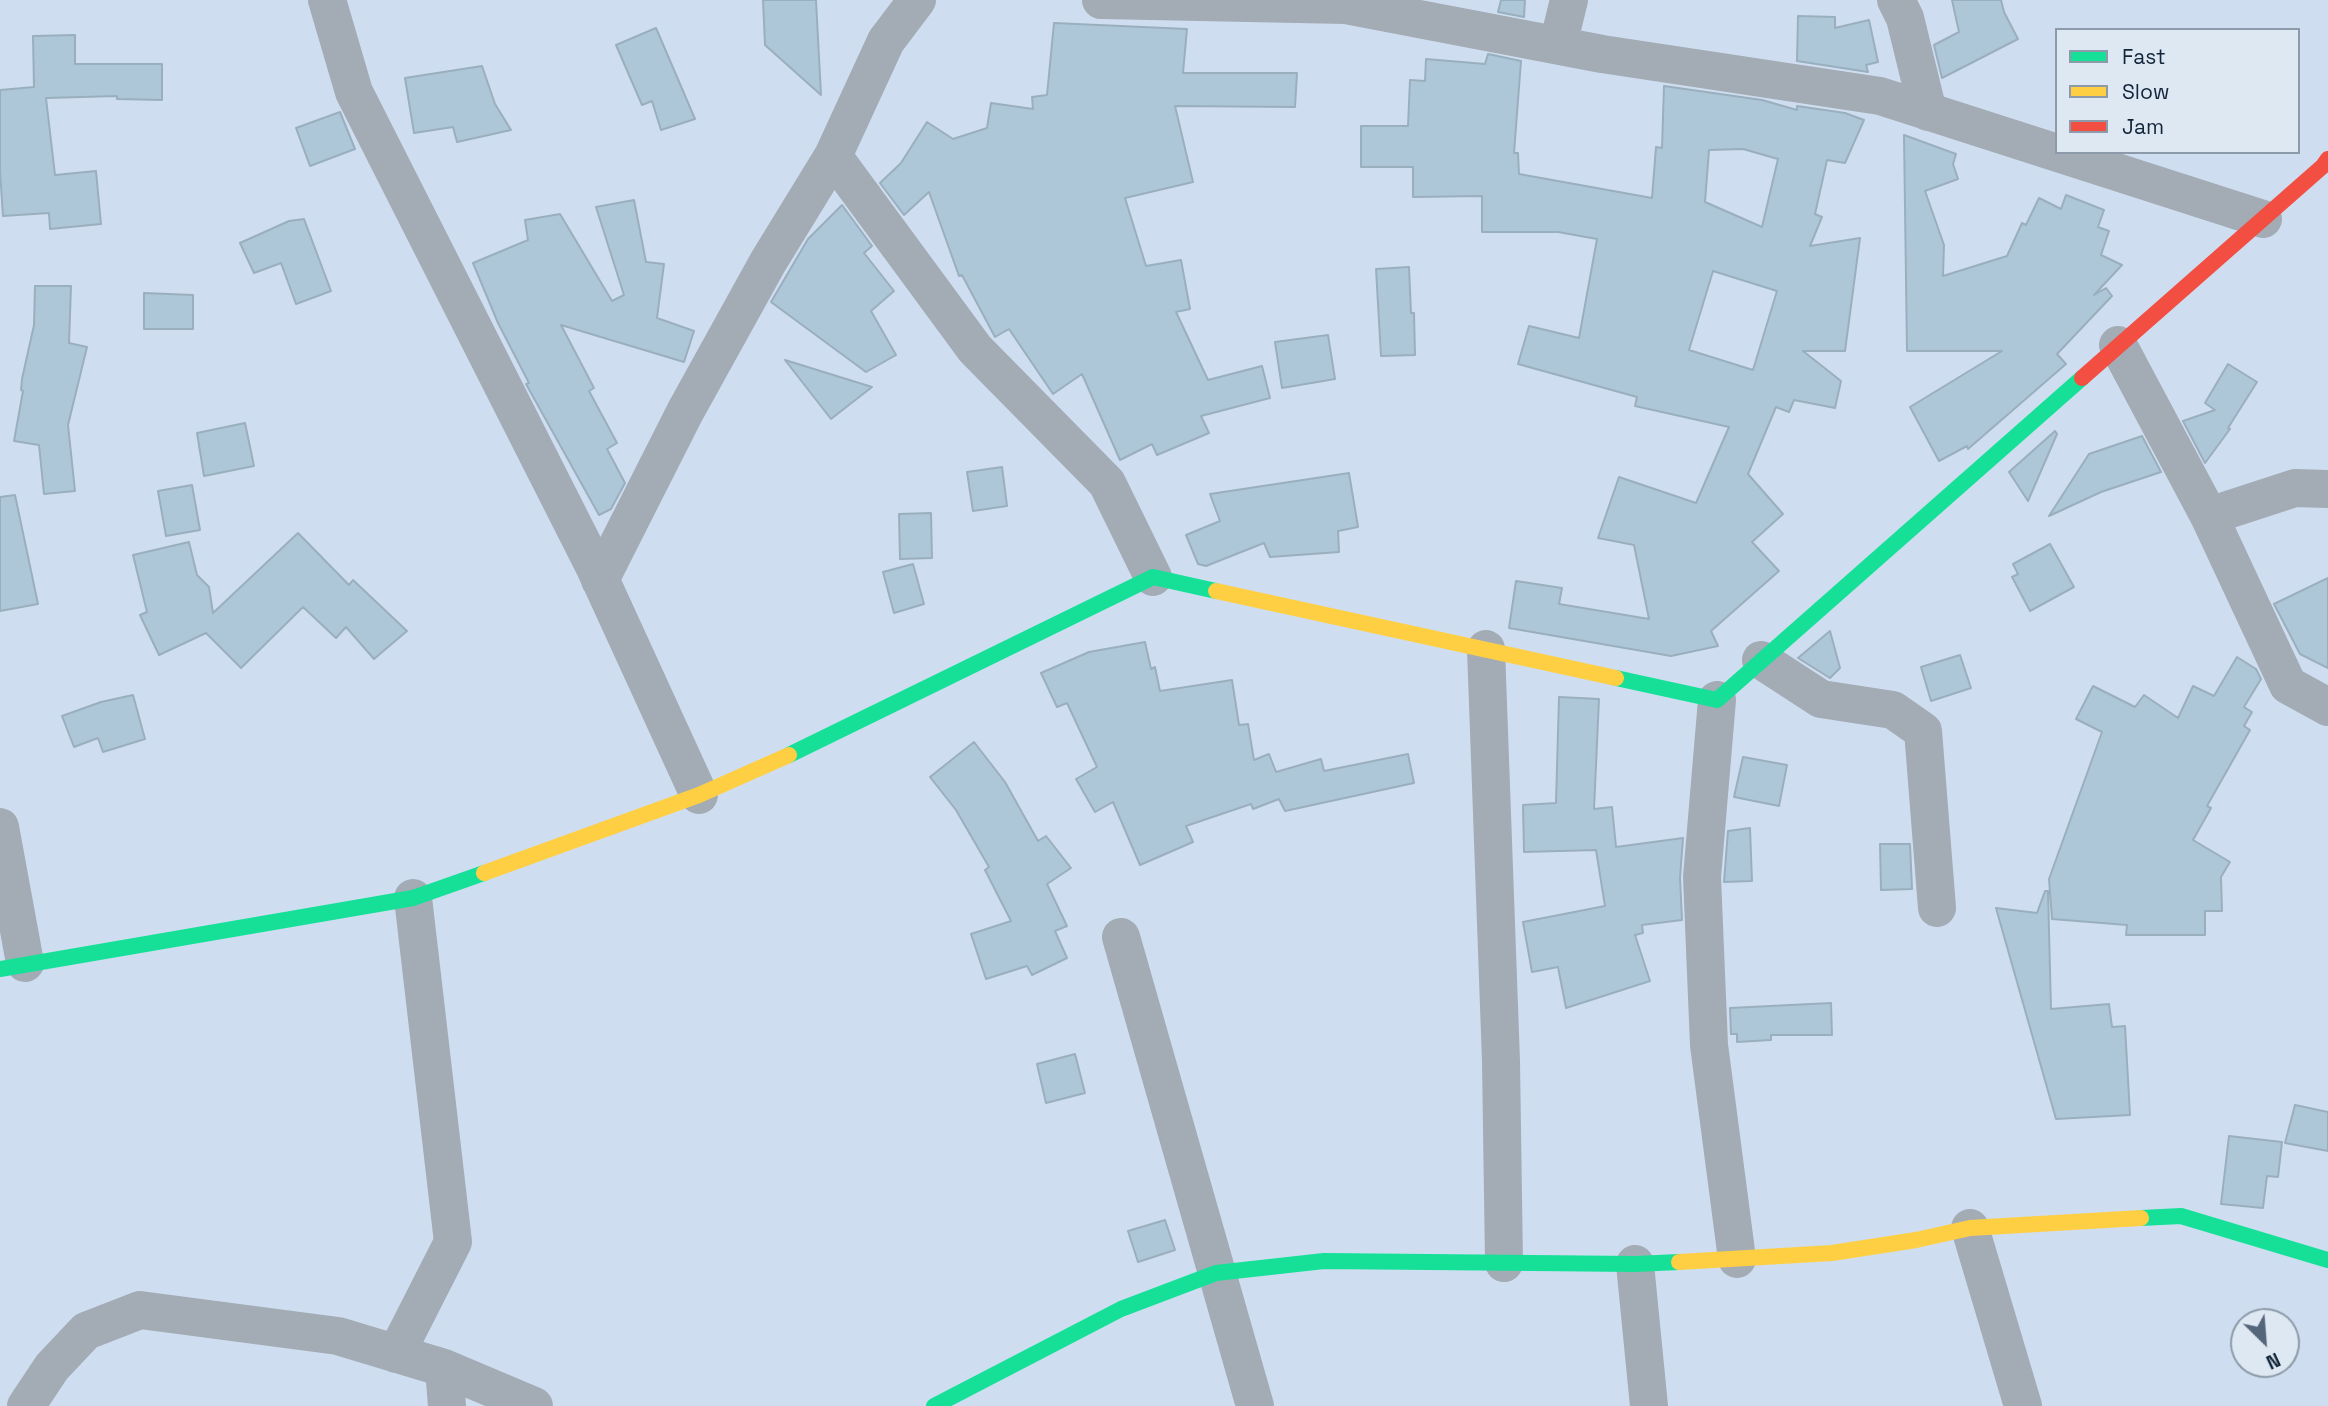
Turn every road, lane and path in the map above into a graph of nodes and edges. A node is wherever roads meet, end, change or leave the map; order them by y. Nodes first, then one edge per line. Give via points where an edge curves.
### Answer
1 (327, 0) edge
2 (917, 0) edge
3 (1101, 0) edge
4 (1569, 0) edge
5 (1896, 0) edge
6 (1321, 2) edge
7 (1558, 45) junction
8 (1928, 112) junction
9 (2055, 153) edge
10 (2059, 154) edge
11 (833, 156) junction
12 (2326, 164) edge
13 (2263, 219) junction
14 (2118, 345) junction
15 (2328, 489) edge
16 (2209, 516) junction
17 (1153, 576) junction
18 (600, 580) junction
19 (1486, 649) junction
20 (1761, 660) junction
21 (1717, 700) junction
22 (2328, 707) edge
23 (699, 795) junction
24 (0, 827) edge
25 (412, 898) junction
26 (1937, 908) dead end
27 (1121, 937) dead end
28 (12, 966) edge
29 (1970, 1228) junction
30 (1737, 1259) junction
31 (2328, 1260) edge
32 (1504, 1263) junction
33 (1634, 1264) junction
34 (1216, 1273) junction
35 (396, 1354) junction
36 (444, 1368) junction
37 (26, 1406) edge
38 (447, 1406) edge
39 (534, 1406) edge
40 (934, 1406) edge
41 (1255, 1406) edge
42 (1649, 1406) edge
43 (2024, 1406) edge

1 - 18 street via 354,92
2 - 11 street via 886,41
3 - 6 street
4 - 7 street
5 - 8 street
6 - 7 street
7 - 8 street via 1880,96
8 - 9 street
10 - 13 street
11 - 17 street via 975,349 1107,483
11 - 18 street via 685,412
12 - 13 street
13 - 14 street
14 - 16 street
14 - 20 street
15 - 16 street via 2295,488
16 - 22 street via 2288,685
17 - 19 street
17 - 23 street
18 - 23 street
19 - 21 street
19 - 32 street
20 - 21 street
20 - 26 street via 1821,699 1893,710 1923,731
21 - 30 street via 1702,877 1709,1045
23 - 25 street
24 - 28 street
25 - 28 street
25 - 35 street via 453,1241
27 - 34 street
29 - 30 street via 1832,1253
29 - 31 street via 2181,1216
29 - 43 street
30 - 33 street
32 - 33 street
32 - 34 street via 1324,1261
33 - 42 street
34 - 40 street via 1121,1309
34 - 41 street
35 - 36 street
35 - 37 street via 338,1336 140,1310 86,1331 52,1367
36 - 38 street
36 - 39 street

